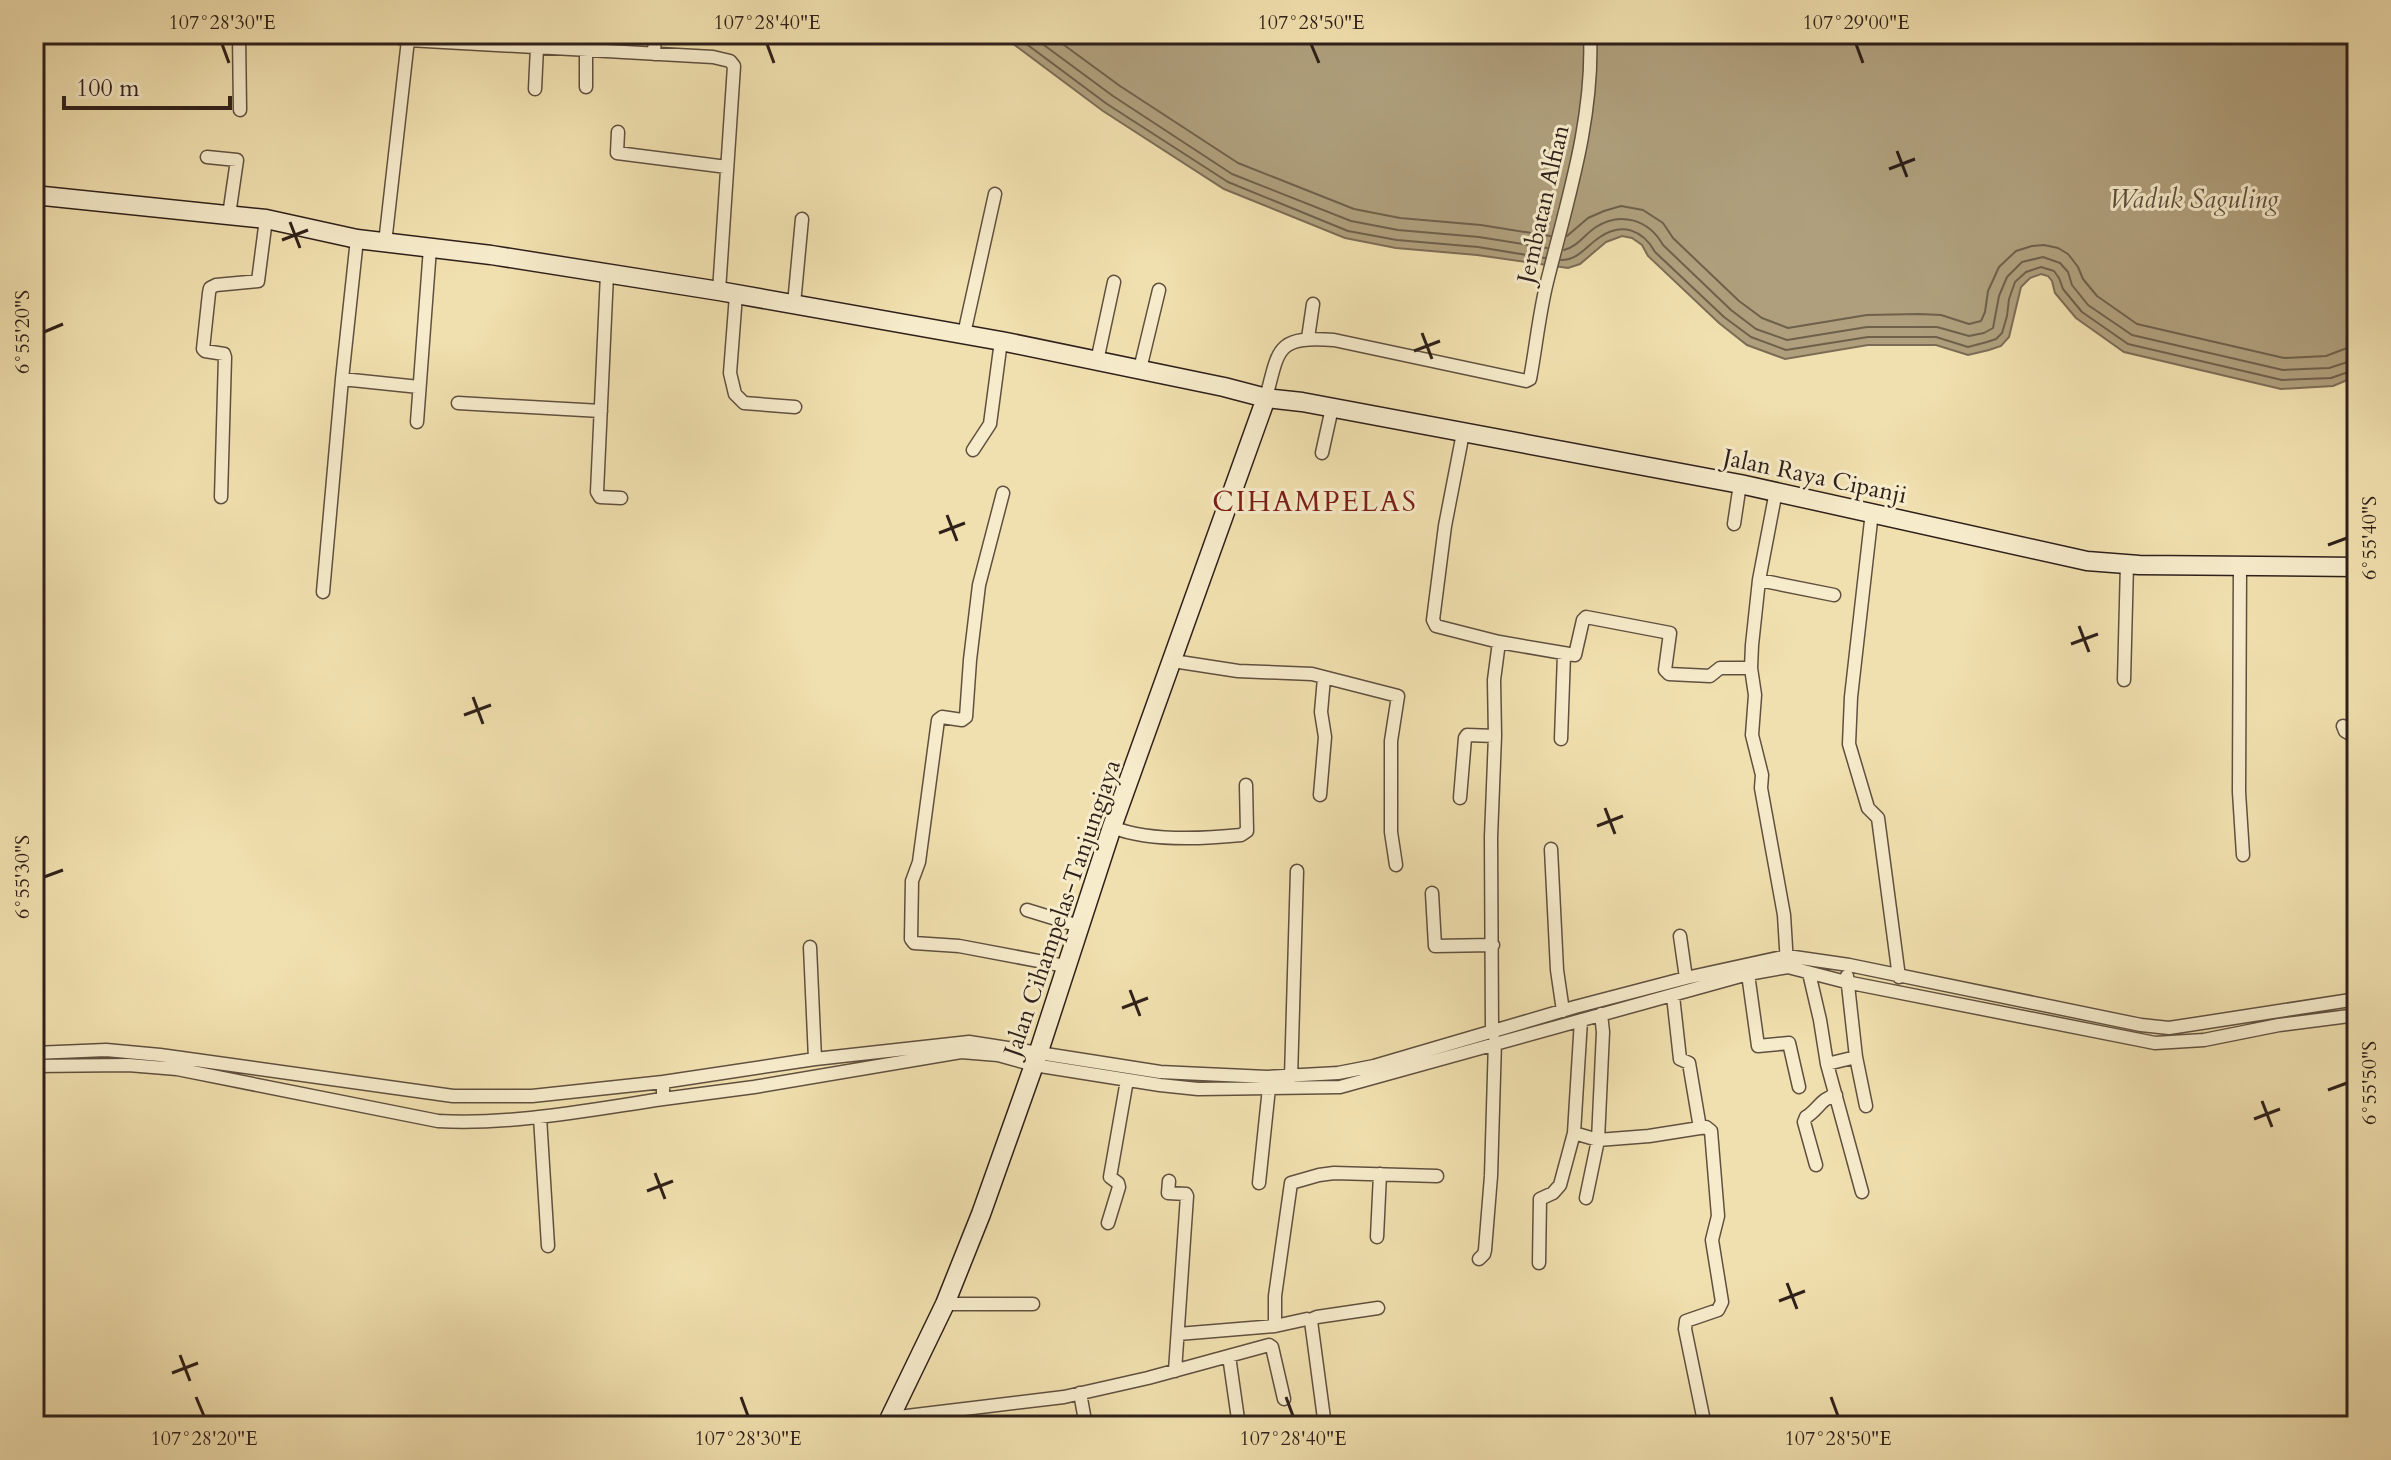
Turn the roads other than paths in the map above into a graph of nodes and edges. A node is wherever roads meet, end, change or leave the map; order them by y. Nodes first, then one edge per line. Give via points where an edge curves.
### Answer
1 (239, 34) edge
2 (383, 34) edge
3 (655, 34) edge
4 (1590, 34) edge
5 (409, 37) edge
6 (537, 47) junction
7 (586, 50) junction
8 (654, 54) junction
9 (586, 87) dead end
10 (535, 89) dead end
11 (240, 110) dead end
12 (618, 132) dead end
13 (207, 157) dead end
14 (727, 167) junction
15 (995, 194) dead end
16 (34, 195) edge
17 (229, 215) junction
18 (266, 219) junction
19 (802, 219) dead end
20 (357, 239) junction
21 (385, 243) junction
22 (430, 248) junction
23 (607, 274) junction
24 (1114, 282) dead end
25 (1159, 290) dead end
26 (728, 293) junction
27 (794, 304) junction
28 (1313, 304) dead end
29 (964, 334) junction
30 (1308, 338) junction
31 (1001, 341) junction
32 (1097, 361) junction
33 (1140, 369) junction
34 (342, 379) junction
35 (419, 387) junction
36 (1266, 398) junction
37 (458, 403) dead end
38 (795, 407) dead end
39 (1332, 408) junction
40 (601, 411) junction
41 (417, 422) dead end
42 (1463, 433) junction
43 (973, 450) dead end
44 (1322, 453) dead end
45 (1740, 484) junction
46 (1776, 491) junction
47 (1003, 493) dead end
48 (221, 497) dead end
49 (621, 498) dead end
50 (1872, 512) junction
51 (1734, 524) dead end
52 (2127, 564) junction
53 (2240, 566) junction
54 (2357, 567) edge
55 (1759, 580) junction
56 (323, 592) dead end
57 (1834, 595) dead end
58 (1499, 642) junction
59 (1564, 654) junction
60 (1173, 661) junction
61 (1751, 668) junction
62 (1324, 678) junction
63 (2124, 680) dead end
64 (2343, 726) dead end
65 (1495, 736) junction
66 (2357, 738) edge
67 (1561, 739) dead end
68 (1246, 785) dead end
69 (1320, 795) dead end
70 (1460, 798) dead end
71 (1112, 827) junction
72 (1551, 849) dead end
73 (2243, 855) dead end
74 (1396, 865) dead end
75 (1297, 871) dead end
76 (1432, 893) dead end
77 (1027, 910) dead end
78 (1079, 926) junction
79 (1680, 936) dead end
80 (1493, 945) junction
81 (810, 947) dead end
82 (1787, 962) junction
83 (1849, 965) junction
84 (1065, 966) junction
85 (1809, 973) junction
86 (1748, 974) junction
87 (1899, 977) junction
88 (1686, 978) junction
89 (1846, 982) junction
90 (1673, 996) junction
91 (2357, 999) edge
92 (1563, 1011) junction
93 (1601, 1014) junction
94 (2357, 1015) edge
95 (1581, 1020) junction
96 (1495, 1037) junction
97 (34, 1053) edge
98 (1856, 1057) junction
99 (1036, 1058) junction
100 (815, 1059) junction
101 (1827, 1064) junction
102 (34, 1066) edge
103 (770, 1075) junction
104 (1291, 1077) junction
105 (1127, 1080) junction
106 (1339, 1080) junction
107 (1199, 1082) junction
108 (1799, 1087) dead end
109 (1269, 1088) junction
110 (663, 1091) junction
111 (1836, 1095) junction
112 (1866, 1106) dead end
113 (540, 1117) junction
114 (1700, 1128) junction
115 (1574, 1133) junction
116 (1598, 1140) junction
117 (1816, 1165) dead end
118 (1380, 1174) junction
119 (1437, 1176) dead end
120 (1169, 1181) dead end
121 (1259, 1183) dead end
122 (1862, 1192) dead end
123 (1586, 1198) dead end
124 (1108, 1223) dead end
125 (1377, 1237) dead end
126 (548, 1246) dead end
127 (1479, 1259) dead end
128 (1539, 1263) dead end
129 (945, 1304) junction
130 (1033, 1304) dead end
131 (1378, 1308) dead end
132 (1310, 1320) junction
133 (1275, 1326) junction
134 (1178, 1334) junction
135 (1229, 1356) junction
136 (1175, 1371) junction
137 (1080, 1393) junction
138 (1284, 1399) dead end
139 (888, 1422) edge
140 (1086, 1426) edge
141 (1239, 1426) edge
142 (1325, 1426) edge
143 (1705, 1426) edge

1 - 11 street
2 - 5 street
3 - 8 street
4 - 30 street, Jembatan Alfian via 1588,99 1529,379
5 - 6 street
5 - 21 street
6 - 7 street
6 - 10 street
7 - 8 street
7 - 9 street
8 - 14 street via 733,64
12 - 14 street via 617,153
13 - 17 street via 237,161
14 - 26 street
15 - 29 street
16 - 17 main road, Jalan Raya Cipanji
17 - 18 main road, Jalan Raya Cipanji
18 - 20 main road, Jalan Raya Cipanji
18 - 48 street via 258,281 216,285 209,293 203,349 225,357
19 - 27 street
20 - 21 main road, Jalan Raya Cipanji
20 - 34 street
21 - 22 main road, Jalan Raya Cipanji
22 - 23 main road, Jalan Raya Cipanji
22 - 35 street
23 - 26 main road, Jalan Raya Cipanji
23 - 40 street
24 - 32 street
25 - 33 street
26 - 27 main road, Jalan Raya Cipanji
26 - 38 street via 735,394 749,405
27 - 29 main road, Jalan Raya Cipanji
28 - 30 street
29 - 31 main road, Jalan Raya Cipanji
30 - 36 street via 1279,351
31 - 32 main road, Jalan Raya Cipanji
31 - 43 street via 990,424
32 - 33 main road, Jalan Raya Cipanji
33 - 36 main road, Jalan Raya Cipanji
34 - 35 street
34 - 56 street
35 - 41 street
36 - 39 main road, Jalan Raya Cipanji
36 - 60 main road, Jalan Cihampelas-Tanjungjaya
37 - 40 street
39 - 42 main road, Jalan Raya Cipanji
39 - 44 street
40 - 49 street via 597,494
42 - 45 main road, Jalan Raya Cipanji
42 - 58 street via 1434,622
45 - 46 main road, Jalan Raya Cipanji
45 - 51 street
46 - 50 main road, Jalan Raya Cipanji
46 - 55 street
47 - 84 street via 979,585 966,717 938,720 912,881 911,939
50 - 52 main road, Jalan Raya Cipanji via 2057,556
50 - 87 street via 1849,744 1868,808 1878,818
52 - 53 main road, Jalan Raya Cipanji
52 - 63 street
53 - 54 main road, Jalan Raya Cipanji
53 - 73 street
55 - 57 street
55 - 61 street
58 - 59 street
58 - 65 street
59 - 61 street via 1577,655 1586,617 1670,633 1665,670 1669,674 1710,676 1720,668
59 - 67 street
60 - 62 street
60 - 71 main road, Jalan Cihampelas-Tanjungjaya
61 - 82 street via 1752,735 1784,915
62 - 69 street
62 - 74 street via 1398,696 1391,741
64 - 66 street
65 - 70 street via 1465,738
65 - 80 street
68 - 71 street via 1247,831 1241,835 1152,837
71 - 78 main road, Jalan Cihampelas-Tanjungjaya
72 - 92 street
75 - 104 street
76 - 80 street via 1435,946
77 - 78 street
78 - 84 main road, Jalan Cihampelas-Tanjungjaya
79 - 88 street
80 - 96 street
81 - 100 street
82 - 83 street
82 - 85 street
82 - 86 street
82 - 88 street
83 - 87 street
83 - 89 street
84 - 99 main road, Jalan Cihampelas-Tanjungjaya
85 - 89 street
85 - 101 street
86 - 90 street
86 - 108 street via 1758,1046 1789,1043
87 - 91 street via 2169,1028
88 - 92 street
89 - 94 street via 2155,1043
89 - 98 street
90 - 93 street
90 - 114 street via 1680,1059 1689,1063
92 - 96 street
93 - 95 street
93 - 116 street
95 - 96 street
95 - 115 street
96 - 106 street
96 - 127 street via 1491,1176 1485,1250
97 - 110 street via 146,1054 453,1096
98 - 101 street
98 - 112 street
99 - 100 street via 969,1042
99 - 103 street via 961,1052
99 - 105 street
99 - 107 street
99 - 129 main road, Jalan Cihampelas-Tanjungjaya
100 - 103 street
101 - 111 street
102 - 113 street via 177,1069 438,1121
103 - 110 street
103 - 110 street
104 - 106 street
104 - 107 street
105 - 107 street
105 - 124 street via 1110,1177 1119,1187
106 - 109 street
107 - 109 street
109 - 121 street
110 - 113 street
111 - 117 street via 1827,1097 1804,1122
111 - 122 street
113 - 126 street
114 - 116 street
114 - 143 street via 1711,1131 1718,1216 1712,1240 1722,1302 1718,1310 1686,1321
115 - 116 street
115 - 128 street via 1560,1185 1540,1199
116 - 123 street
118 - 119 street
118 - 125 street
118 - 133 street via 1319,1175 1291,1183
120 - 134 street via 1168,1193 1187,1196
129 - 130 street
129 - 139 main road, Jalan Cihampelas-Tanjungjaya
131 - 132 street
132 - 133 street
132 - 142 street
133 - 134 street
134 - 136 street
135 - 136 street
135 - 138 street via 1271,1345
135 - 141 street
136 - 137 street
137 - 139 street
137 - 140 street

